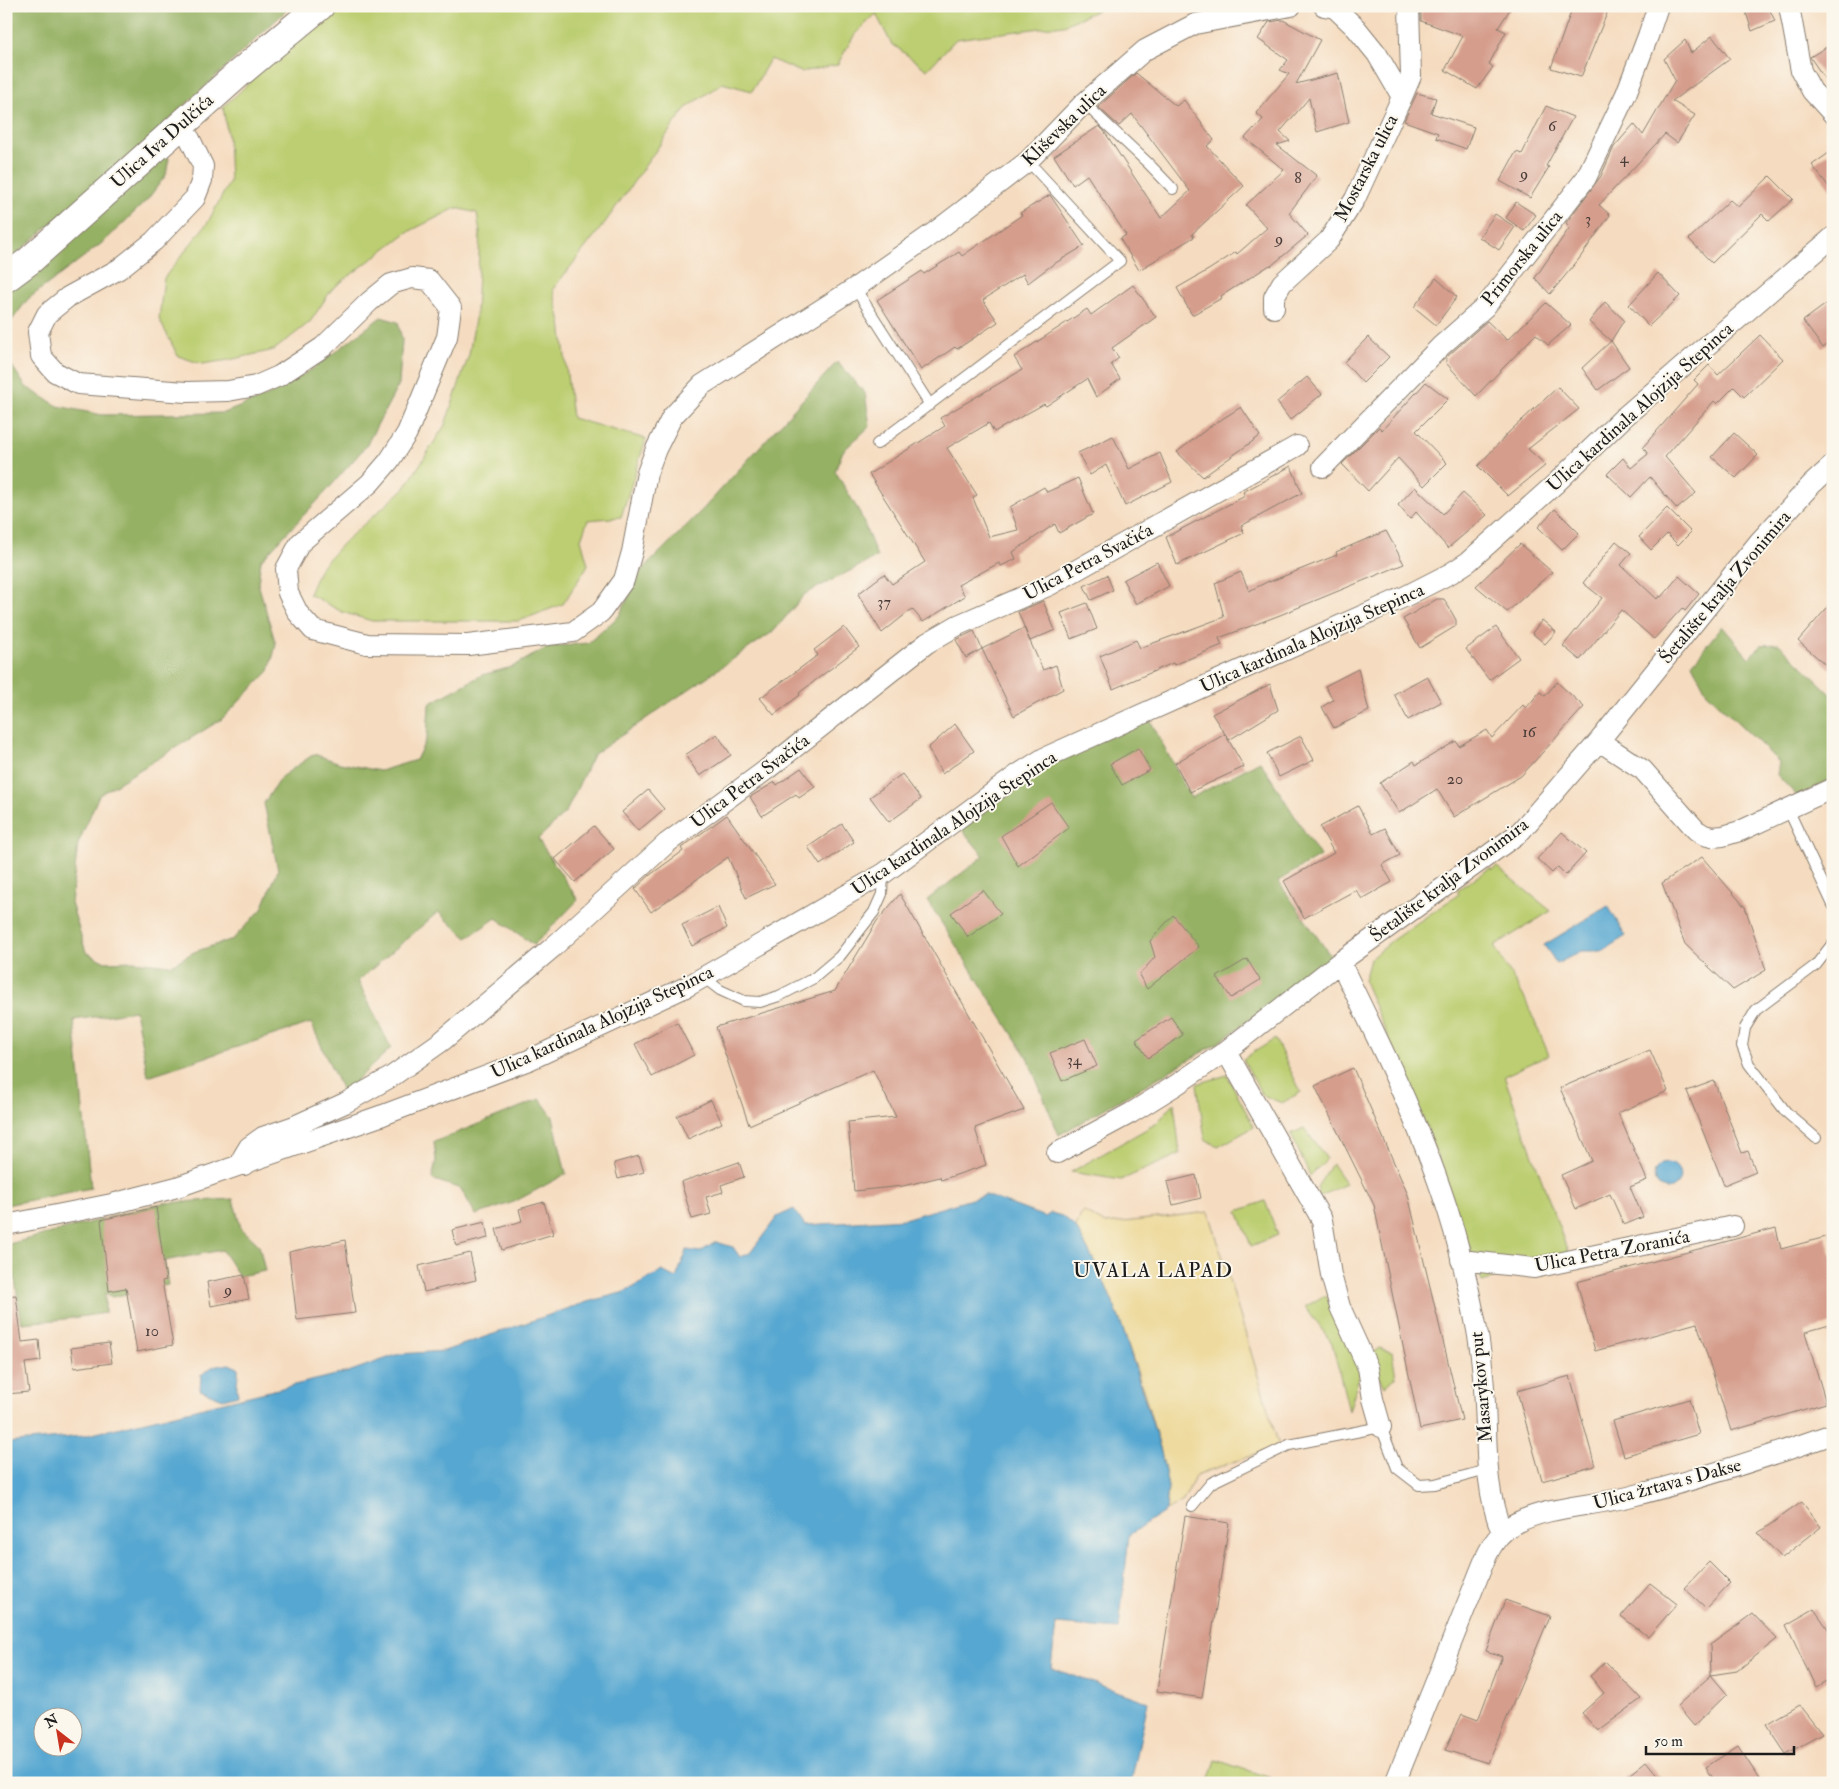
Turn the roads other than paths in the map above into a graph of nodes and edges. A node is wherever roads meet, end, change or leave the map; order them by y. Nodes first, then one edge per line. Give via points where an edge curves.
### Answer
1 (320, 6) edge
2 (1291, 6) edge
3 (1324, 6) edge
4 (1409, 6) edge
5 (1658, 6) edge
6 (1789, 6) edge
7 (1402, 97) junction
8 (1084, 104) junction
9 (1833, 114) edge
10 (179, 126) junction
11 (1028, 161) junction
12 (1174, 189) dead end
13 (1833, 237) edge
14 (6, 278) edge
15 (855, 288) junction
16 (1274, 308) dead end
17 (930, 405) junction
18 (877, 444) dead end
19 (1297, 446) dead end
20 (1833, 465) edge
21 (1323, 467) dead end
22 (1599, 741) junction
23 (1833, 788) edge
24 (1788, 809) junction
25 (883, 874) junction
26 (1833, 904) edge
27 (1833, 943) edge
28 (1340, 962) junction
29 (704, 977) junction
30 (1226, 1051) junction
31 (1816, 1138) dead end
32 (1057, 1152) dead end
33 (244, 1165) junction
34 (6, 1225) edge
35 (1733, 1226) dead end
36 (1461, 1260) junction
37 (1381, 1427) junction
38 (1833, 1434) edge
39 (1487, 1470) junction
40 (1192, 1506) dead end
41 (1502, 1532) junction
42 (1395, 1783) edge

1 - 10 main road, Ulica Iva Dulčića
2 - 8 street, Kliševska ulica via 1195,24 1145,50
3 - 7 street via 1335,8 1356,28 1377,54
4 - 7 street, Mostarska ulica via 1411,76
5 - 21 street, Primorska ulica via 1626,94 1586,178 1485,307
6 - 9 street via 1801,71 1812,91
7 - 16 street, Mostarska ulica via 1355,199 1329,240 1282,283 1274,297
8 - 11 street, Kliševska ulica
8 - 12 lane
10 - 14 main road, Ulica Iva Dulčića
10 - 15 street, Kliševska ulica via 190,139 203,166 195,198 154,241 119,269 68,297 47,314 38,332 41,356 55,372 78,384 186,392 228,391 256,386 279,376 322,347 391,284 412,278 429,280 451,308 448,337 407,433 370,483 300,543 286,569 288,592 298,613 313,630 366,644 468,645 573,632 601,612 624,580 647,473 672,417 702,385
11 - 15 street, Kliševska ulica via 936,232
11 - 17 lane via 1120,262
13 - 25 street, Ulica kardinala Alojzija Stepinca via 1623,418 1555,484 1451,574 1044,758
15 - 17 lane
17 - 18 lane
19 - 33 street, Ulica Petra Svačića via 1050,584 958,625 927,643 667,843 552,948 442,1041 391,1077 346,1103 263,1137 249,1147 243,1157
20 - 22 street, Šetalište kralja Zvonimira via 1759,542
22 - 24 street via 1643,770 1704,835 1723,836 1740,831
22 - 28 street, Šetalište kralja Zvonimira via 1519,833
23 - 24 street
24 - 26 lane
25 - 29 street, Ulica kardinala Alojzija Stepinca
25 - 29 lane via 882,894 874,912 840,956 814,978 760,1002 744,1001 720,990
27 - 31 lane via 1816,965 1756,1010 1745,1028 1742,1046 1749,1064 1786,1112
28 - 30 street, Šetalište kralja Zvonimira
28 - 36 street, Masarykov put via 1407,1102 1442,1193
29 - 33 street, Ulica kardinala Alojzija Stepinca via 529,1060
30 - 32 street, Šetalište kralja Zvonimira via 1130,1113
30 - 37 street via 1322,1220 1340,1307 1368,1368
33 - 34 street, Ulica kardinala Alojzija Stepinca via 112,1204
35 - 36 street, Ulica Petra Zoranića via 1534,1268
36 - 39 street, Masarykov put via 1482,1362
37 - 39 lane via 1397,1468 1420,1485
37 - 40 lane via 1289,1445 1211,1483
38 - 41 street, Ulica žrtava s Dakse via 1743,1465 1630,1497 1527,1518
39 - 41 street, Masarykov put via 1494,1513
41 - 42 street via 1485,1559

